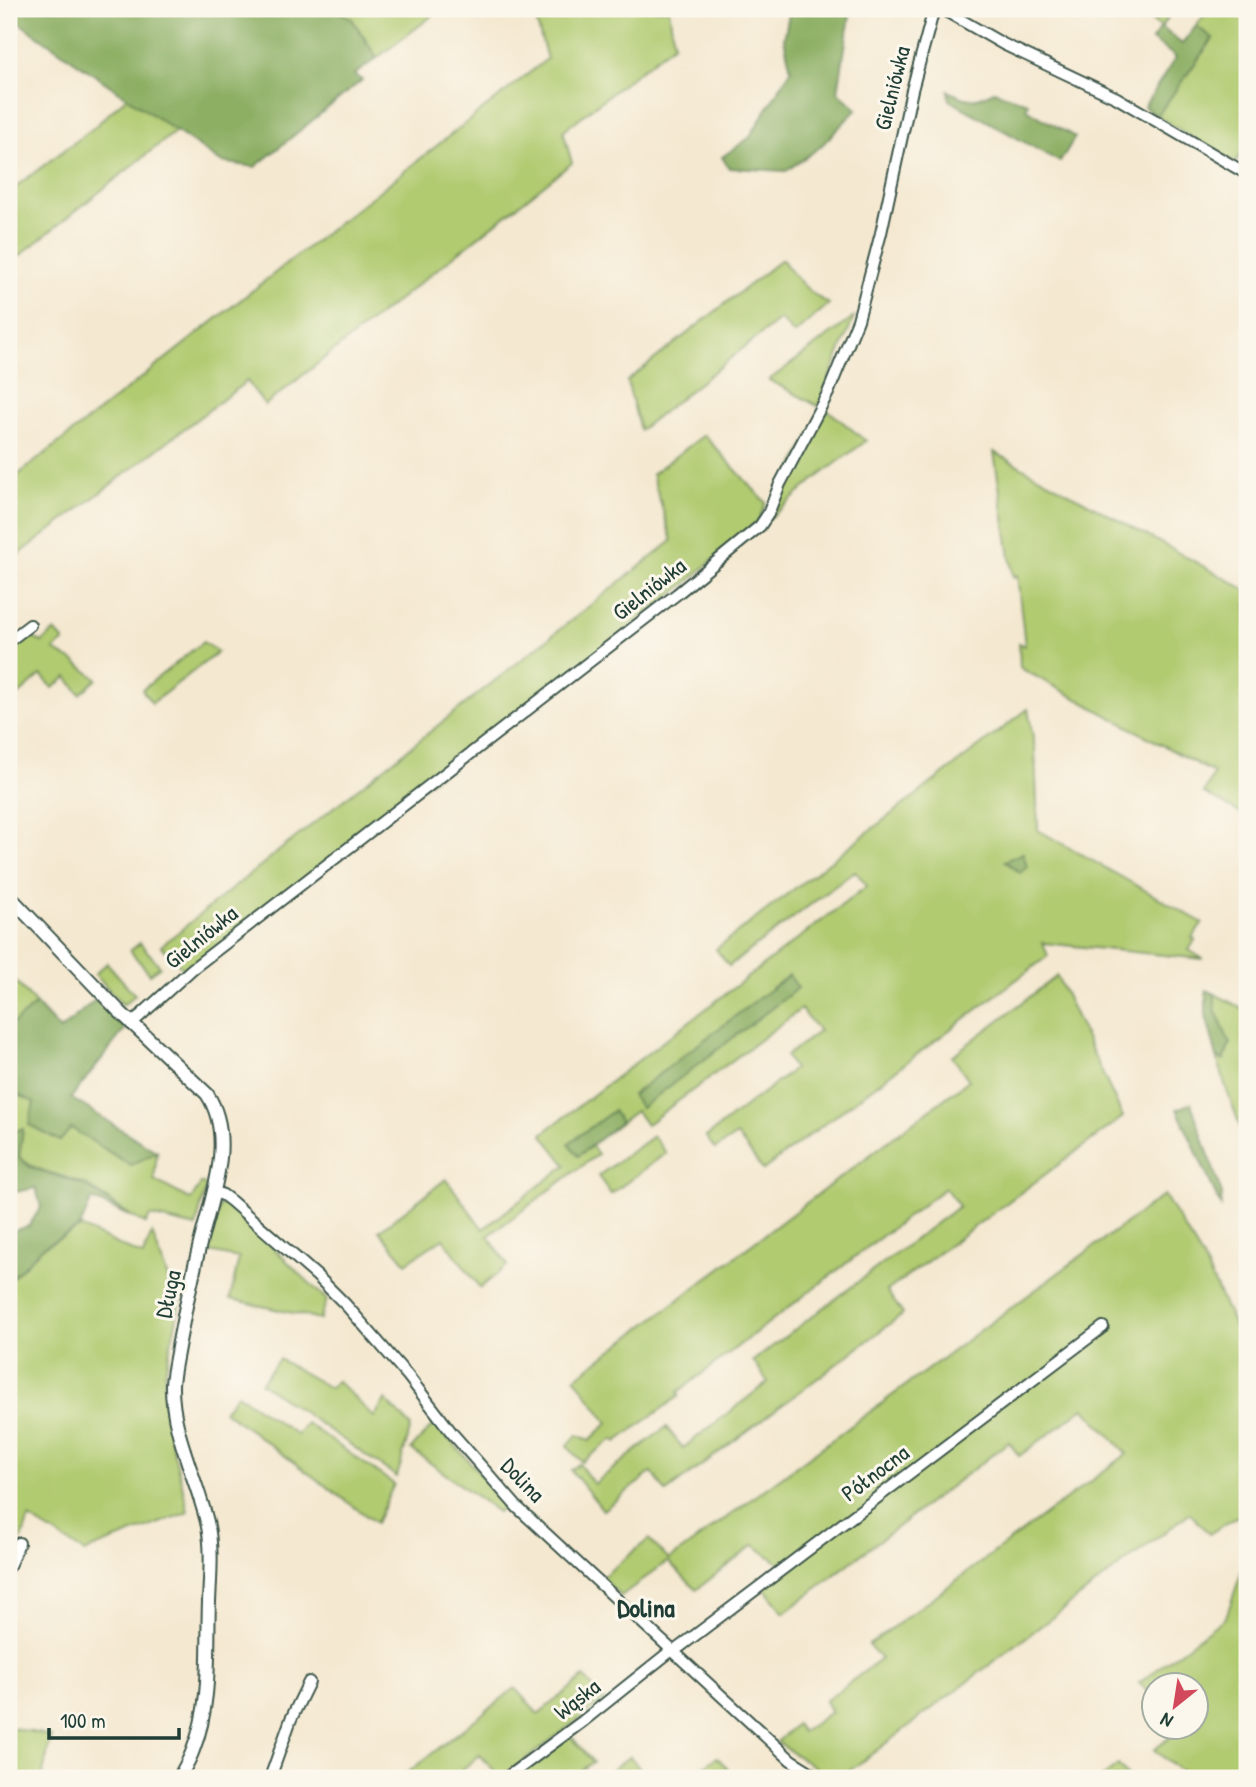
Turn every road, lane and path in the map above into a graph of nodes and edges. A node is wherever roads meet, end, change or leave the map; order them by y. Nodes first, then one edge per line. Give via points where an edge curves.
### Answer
1 (934, 9) edge
2 (942, 9) edge
3 (1247, 174) edge
4 (30, 625) dead end
5 (9, 641) edge
6 (9, 896) edge
7 (131, 1024) junction
8 (214, 1192) junction
9 (1103, 1326) dead end
10 (19, 1543) dead end
11 (9, 1566) edge
12 (672, 1651) junction
13 (309, 1682) dead end
14 (179, 1778) edge
15 (270, 1778) edge
16 (506, 1778) edge
17 (820, 1778) edge

1 - 7 street, Gielniówka via 858,320 828,393 760,526 192,969
2 - 3 street via 1003,44 1117,98
4 - 5 street
6 - 7 street, Długa
7 - 8 street, Długa via 214,1105 221,1152
8 - 12 street, Dolina via 231,1201 346,1305 505,1494
8 - 14 street, Długa via 172,1382 173,1414 208,1527 209,1561 209,1662 204,1705 194,1748
9 - 12 street, Północna
10 - 11 street
12 - 16 street, Wąska
12 - 17 street, Dolina via 792,1760
13 - 15 street

